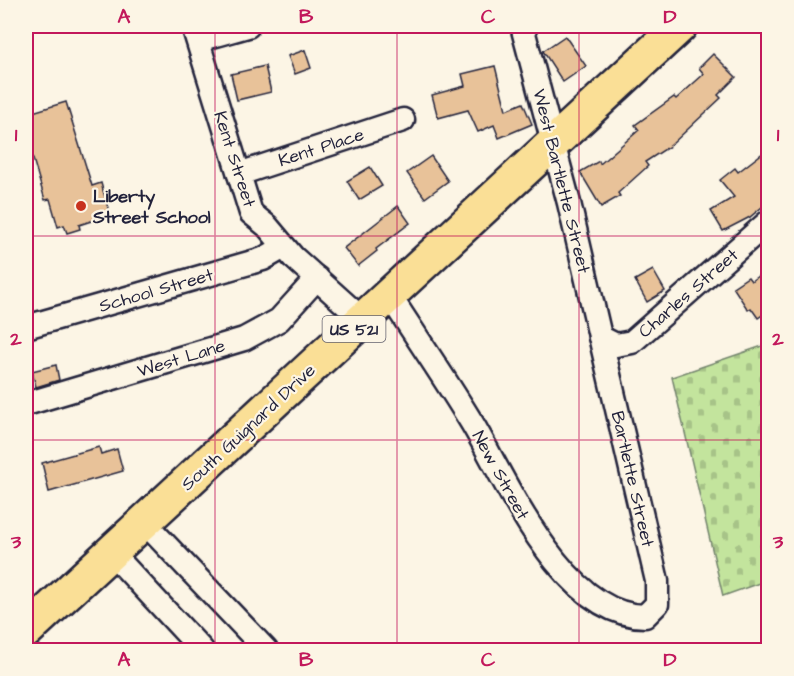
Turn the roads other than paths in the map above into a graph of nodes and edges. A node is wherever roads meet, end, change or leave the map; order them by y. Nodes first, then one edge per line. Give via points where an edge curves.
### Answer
1 (248, 26) edge
2 (522, 26) edge
3 (680, 26) edge
4 (196, 33) edge
5 (403, 120) dead end
6 (552, 145) junction
7 (239, 174) junction
8 (768, 222) edge
9 (284, 247) junction
10 (317, 278) junction
11 (390, 296) junction
12 (363, 320) junction
13 (26, 327) edge
14 (600, 337) junction
15 (26, 404) edge
16 (144, 522) junction
17 (111, 552) junction
18 (645, 616) joint
19 (26, 631) edge
20 (202, 651) edge
21 (266, 651) edge

1 - 4 street
2 - 6 street, West Bartlette Street
3 - 6 highway, South Guignard Drive / US 521
4 - 7 street, Kent Street
5 - 7 street, Kent Place
6 - 11 highway, South Guignard Drive / US 521
6 - 14 street, West Bartlette Street
7 - 9 street, Kent Street via 251,213
8 - 14 street, Charles Street via 632,342 616,345
9 - 10 street, Kent Street
9 - 13 street, School Street via 263,259
10 - 12 street, Kent Street
10 - 15 street, West Lane via 279,320 244,339
11 - 12 highway, South Guignard Drive / US 521
11 - 18 street, New Street via 472,422 536,537 553,559 582,587 609,605 631,616
12 - 16 highway, South Guignard Drive / US 521
14 - 18 street, Bartlette Street via 657,581 657,604
16 - 17 highway, South Guignard Drive / US 521
16 - 21 street
17 - 19 highway, South Guignard Drive / US 521
17 - 20 street

